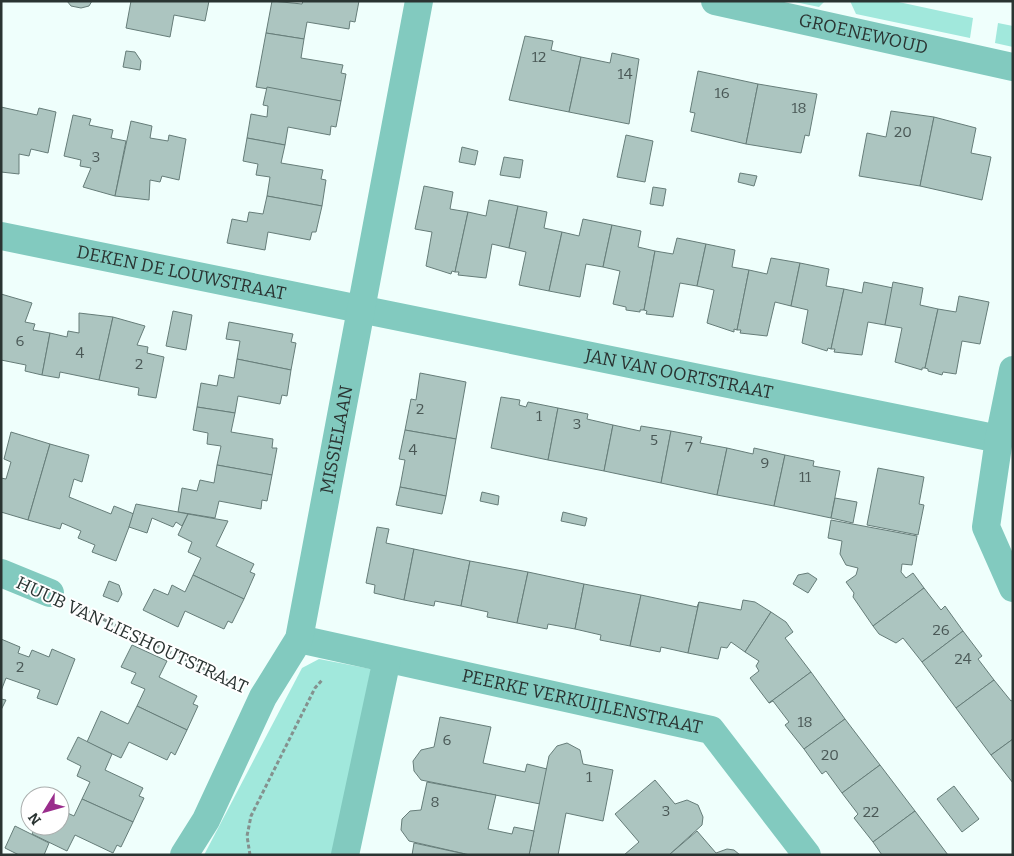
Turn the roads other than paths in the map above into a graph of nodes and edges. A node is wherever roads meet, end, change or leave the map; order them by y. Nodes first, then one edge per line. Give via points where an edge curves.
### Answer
1 (419, 1) edge
2 (715, 1) edge
3 (1013, 67) edge
4 (1, 236) edge
5 (360, 308) junction
6 (1013, 370) edge
7 (998, 439) junction
8 (1, 573) edge
9 (1013, 588) edge
10 (50, 593) road end
11 (299, 639) junction
12 (387, 659) junction
13 (184, 855) edge
14 (345, 855) edge
15 (807, 855) edge

1 - 5 street, MISSIELAAN
2 - 3 street, GROENEWOUD
4 - 5 street, DEKEN DE LOUWSTRAAT
5 - 7 street, JAN VAN OORTSTRAAT
5 - 11 street, MISSIELAAN
6 - 7 street
7 - 9 street via 986,527
8 - 10 street, HUUB VAN LIESHOUTSTRAAT
11 - 12 street, PEERKE VERKUIJLENSTRAAT
11 - 13 street, MISSIELAAN via 264,698 206,820
12 - 14 street
12 - 15 street, PEERKE VERKUIJLENSTRAAT via 712,730

